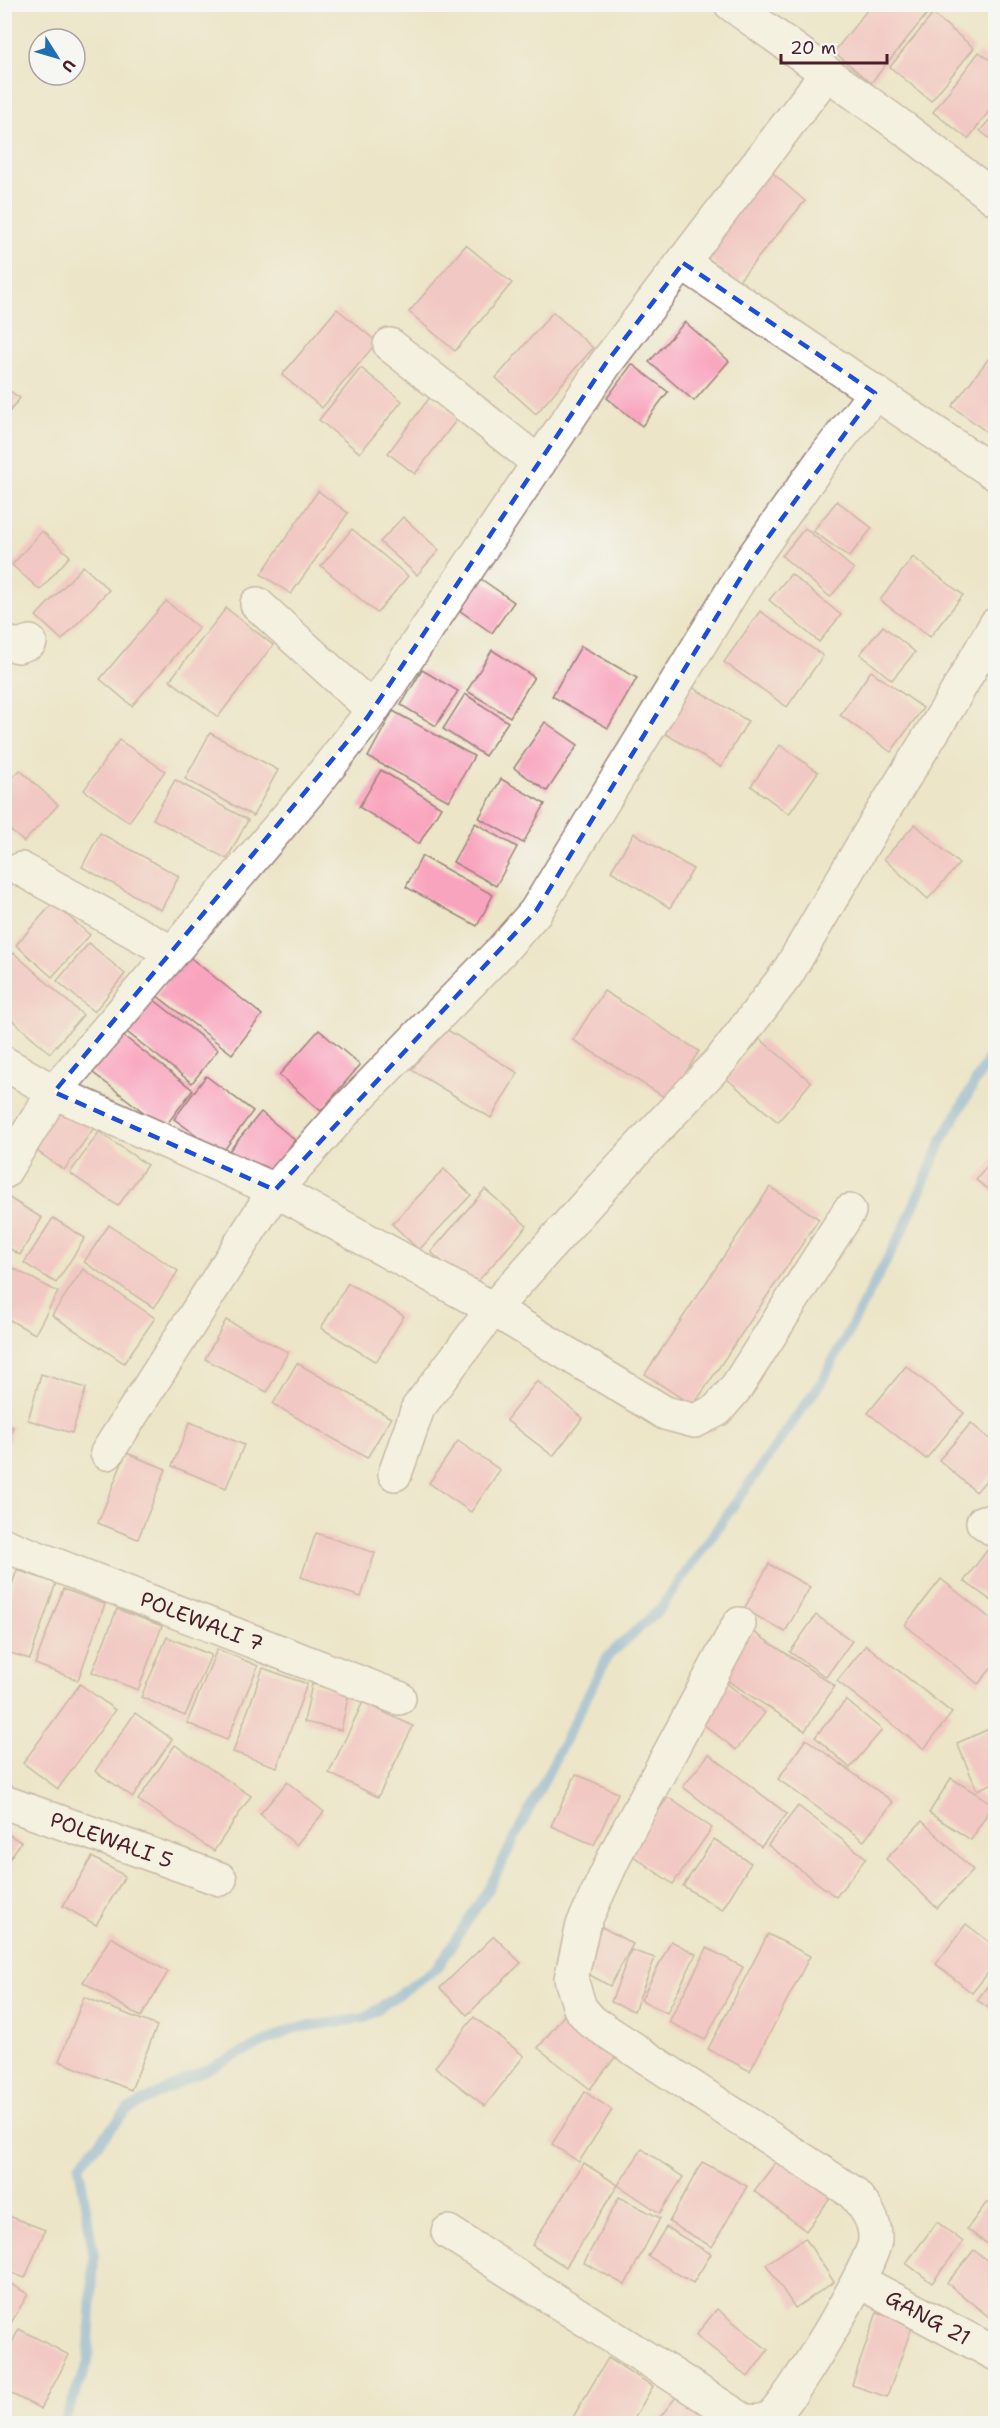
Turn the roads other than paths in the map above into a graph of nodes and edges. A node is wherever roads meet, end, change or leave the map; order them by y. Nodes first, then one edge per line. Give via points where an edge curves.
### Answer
1 (731, 4) edge
2 (827, 73) junction
3 (996, 199) edge
4 (683, 263) junction
5 (390, 345) dead end
6 (875, 393) junction
7 (538, 463) junction
8 (996, 474) edge
9 (257, 604) dead end
10 (996, 624) edge
11 (372, 709) junction
12 (21, 869) dead end
13 (171, 952) junction
14 (4, 1064) edge
15 (54, 1092) junction
16 (4, 1172) edge
17 (275, 1190) junction
18 (849, 1211) dead end
19 (493, 1309) junction
20 (107, 1453) dead end
21 (395, 1474) dead end
22 (4, 1545) edge
23 (739, 1624) dead end
24 (399, 1698) dead end
25 (4, 1802) edge
26 (220, 1879) dead end
27 (448, 2232) dead end
28 (859, 2281) junction
29 (996, 2354) edge

1 - 2 street
2 - 3 street
2 - 4 street
4 - 6 street
4 - 7 street via 606,363
5 - 7 street
6 - 8 street
6 - 17 street via 752,559 536,911
7 - 11 street
9 - 11 street
10 - 19 street via 787,974 722,1059
11 - 13 street via 312,788
12 - 13 street
13 - 15 street
14 - 15 street
15 - 16 street
15 - 17 street
17 - 19 street
17 - 20 street
18 - 19 street via 736,1388 717,1410 695,1421 664,1413
19 - 21 street via 418,1408
22 - 24 street, POLEWALI 7
23 - 28 street via 618,1850 583,1925 571,1979 580,2008 591,2021 852,2192 867,2208 875,2240
25 - 26 street, POLEWALI 5
27 - 28 street via 743,2420 755,2422 768,2419 791,2394
28 - 29 street, GANG 21

